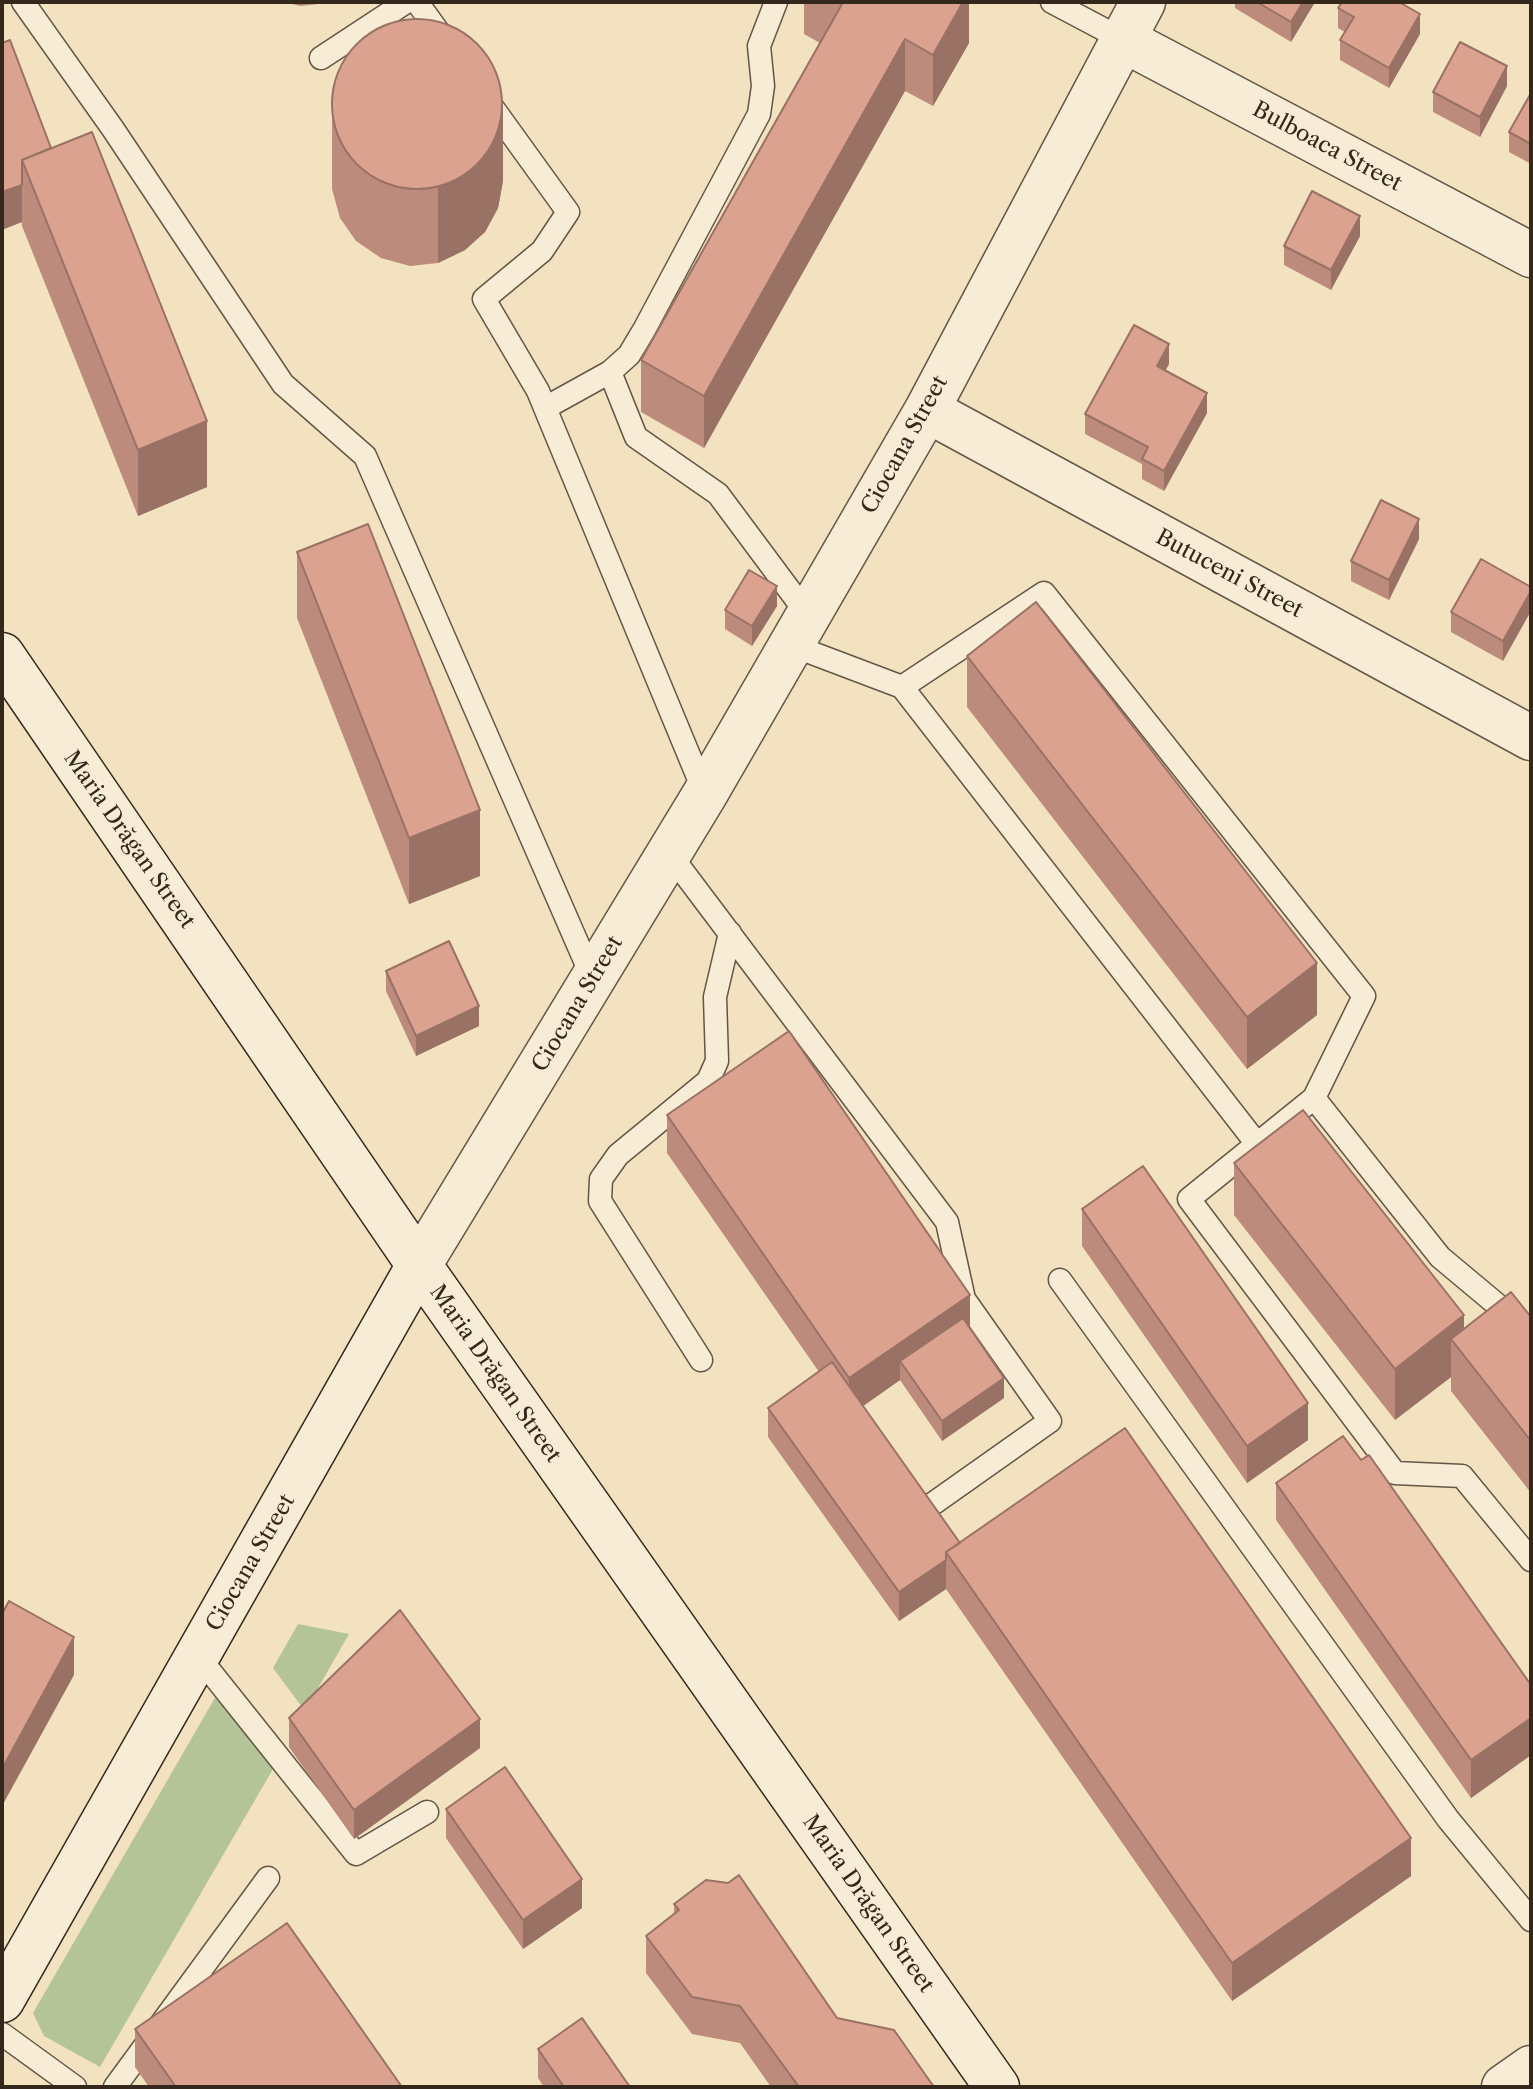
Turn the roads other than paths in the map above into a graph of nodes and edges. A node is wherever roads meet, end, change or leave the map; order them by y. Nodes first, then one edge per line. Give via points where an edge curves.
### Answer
1 (23, 2) edge
2 (406, 2) edge
3 (417, 2) edge
4 (776, 2) edge
5 (1052, 2) edge
6 (1132, 20) edge
7 (321, 58) dead end
8 (1531, 255) edge
9 (610, 372) junction
10 (545, 408) junction
11 (927, 410) junction
12 (800, 630) junction
13 (2, 655) edge
14 (902, 687) junction
15 (1531, 738) edge
16 (705, 794) junction
17 (669, 853) junction
18 (730, 933) junction
19 (593, 979) junction
20 (1314, 1098) junction
21 (1257, 1144) junction
22 (419, 1265) junction
23 (1060, 1280) dead end
24 (1531, 1333) edge
25 (701, 1360) dead end
26 (934, 1503) edge
27 (1531, 1560) edge
28 (198, 1656) junction
29 (427, 1812) dead end
30 (268, 1878) dead end
31 (1531, 1920) edge
32 (2, 2000) edge
33 (2, 2034) edge
34 (1531, 2068) edge
35 (75, 2087) edge
36 (115, 2087) edge
37 (997, 2087) edge
38 (1504, 2087) edge

1 - 19 lane via 283,384 365,456
2 - 7 lane
3 - 10 lane via 568,212 542,251 484,299
4 - 9 lane via 759,46 759,114 629,355
5 - 6 lane
6 - 8 street, Bulboaca Street
6 - 11 street, Ciocana Street
9 - 10 lane
9 - 12 lane via 636,437 718,494
10 - 16 lane
11 - 12 street, Ciocana Street
11 - 15 street, Butuceni Street
12 - 14 lane
12 - 16 street, Ciocana Street
13 - 22 street, Maria Drăgan Street
14 - 20 lane via 1044,593 1364,996
14 - 21 lane
16 - 17 street, Ciocana Street
17 - 18 lane
17 - 19 street, Ciocana Street
18 - 25 lane via 715,997 717,1061 708,1081 618,1155 601,1179 600,1201
18 - 26 lane via 947,1222 964,1299 1050,1421
19 - 22 street, Ciocana Street
20 - 21 lane
20 - 24 lane via 1440,1257
21 - 27 lane via 1189,1199 1395,1473 1462,1476
22 - 28 street, Ciocana Street
22 - 37 street, Maria Drăgan Street
23 - 31 lane via 1448,1819
28 - 29 lane via 356,1854
28 - 32 street, Ciocana Street
30 - 36 lane
33 - 35 lane
34 - 38 street

